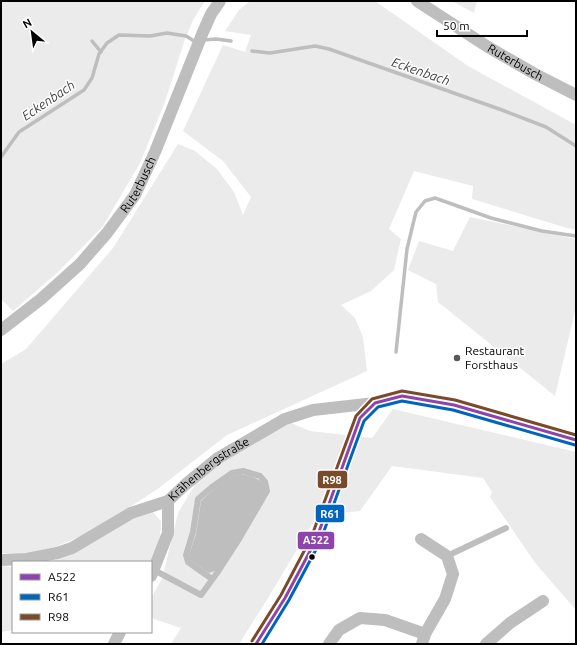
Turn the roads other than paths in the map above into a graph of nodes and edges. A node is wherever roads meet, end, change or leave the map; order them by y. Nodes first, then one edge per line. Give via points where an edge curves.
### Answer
1 (220, 1) edge
2 (417, 1) edge
3 (576, 95) edge
4 (1, 330) edge
5 (375, 403) junction
6 (576, 440) edge
7 (168, 501) junction
8 (506, 528) dead end
9 (421, 539) dead end
10 (447, 556) junction
11 (1, 560) edge
12 (153, 573) edge
13 (212, 580) junction
14 (543, 601) dead end
15 (120, 633) edge
16 (424, 639) edge
17 (114, 644) edge
18 (256, 644) edge
19 (329, 644) edge
20 (486, 644) edge

1 - 4 street, Ruterbusch via 203,32 135,195 80,264
2 - 3 street, Ruterbusch via 488,47
5 - 6 street, Krähenbergstraße via 402,396 454,405
5 - 7 street, Krähenbergstraße via 313,410 285,418 218,458
5 - 18 street via 360,418 316,540 285,598
7 - 11 street, Krähenbergstraße via 131,513 72,548 27,559
7 - 12 street via 168,533
8 - 10 lane
9 - 10 street
10 - 16 street via 453,574 445,599
12 - 13 lane via 201,595
13 - 13 lane via 240,539 267,491 260,476 242,471 232,473 198,499 193,532 186,555 188,562
14 - 20 street via 510,623
15 - 17 street
16 - 19 street via 385,620 360,618 339,630

